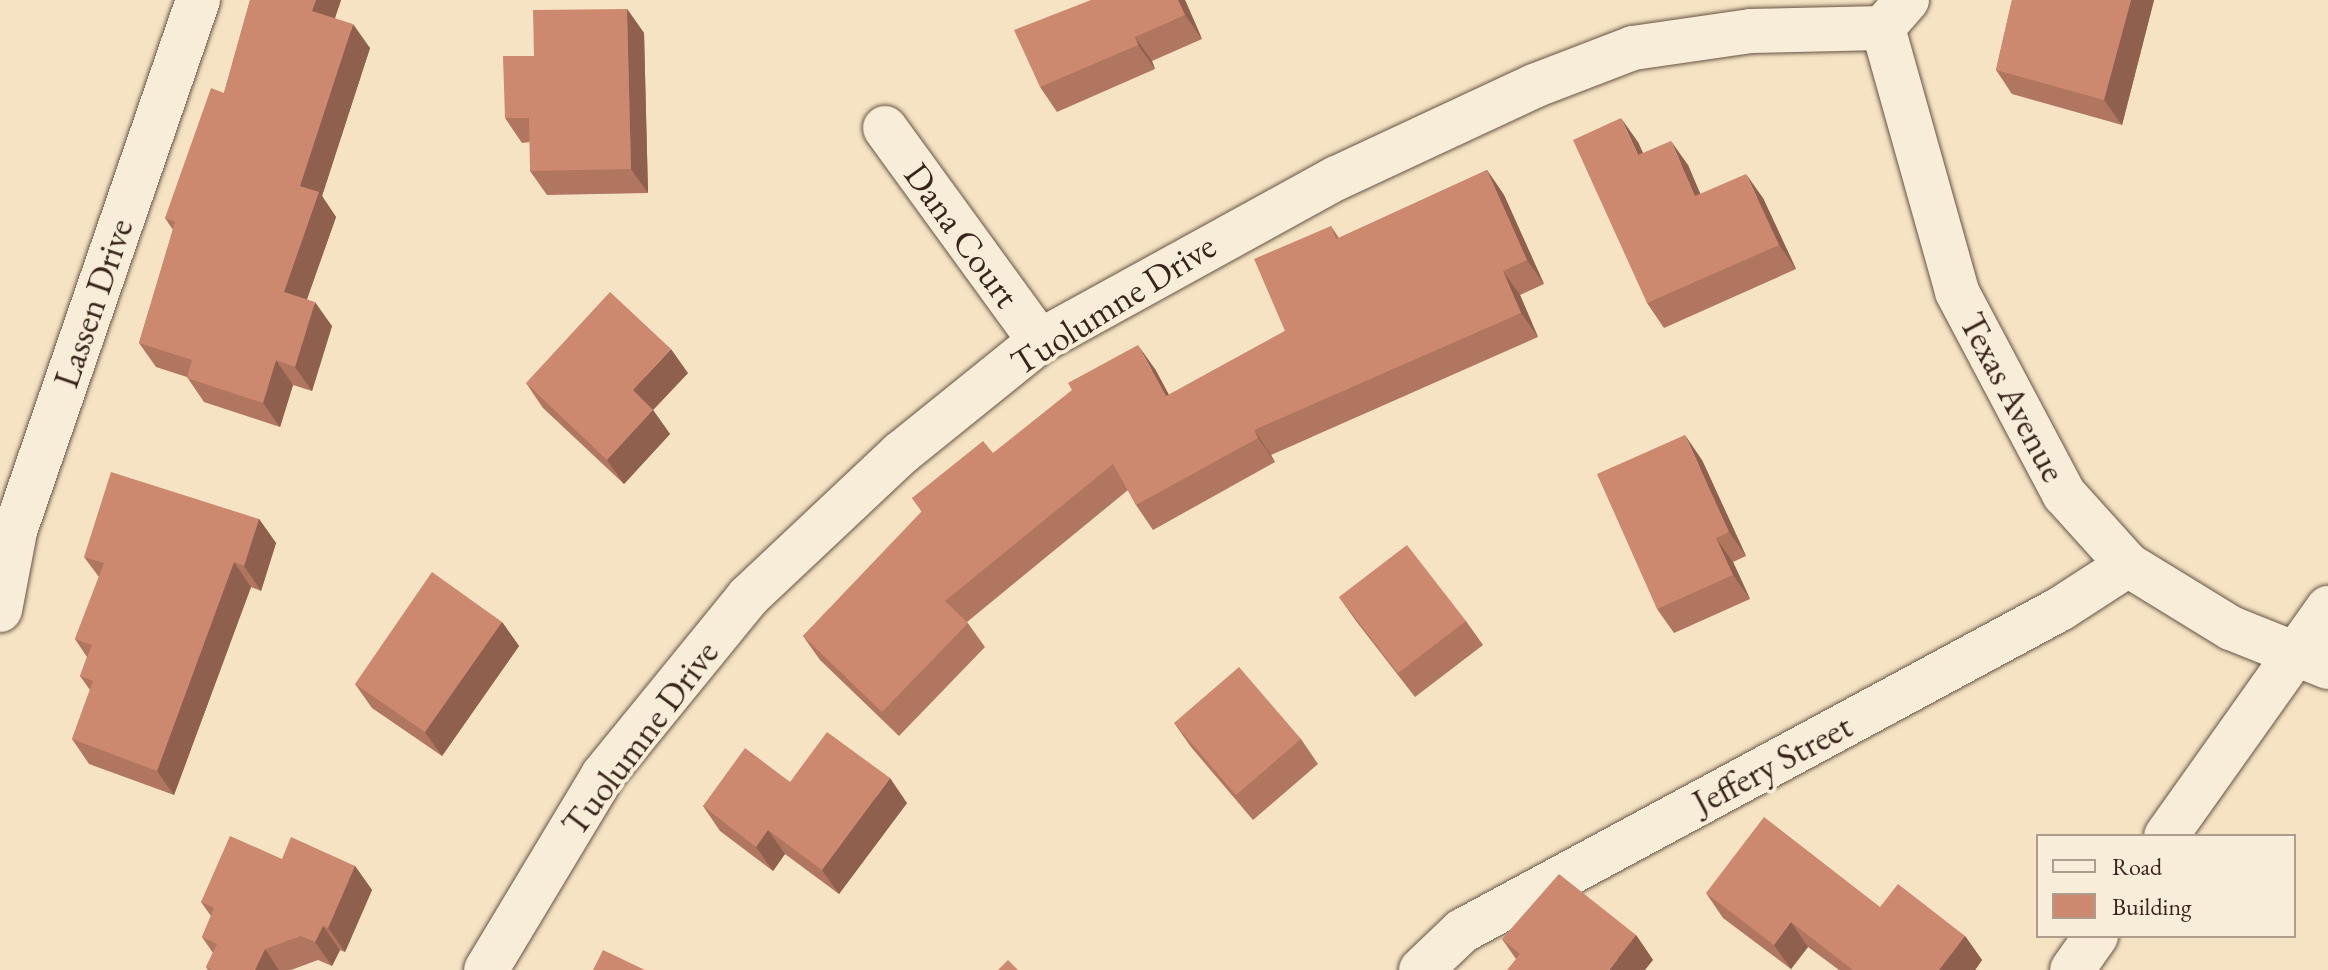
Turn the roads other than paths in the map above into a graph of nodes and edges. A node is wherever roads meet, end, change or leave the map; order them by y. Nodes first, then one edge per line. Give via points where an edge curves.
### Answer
1 (198, 0) edge
2 (1895, 14) edge
3 (885, 128) dead end
4 (1040, 341) junction
5 (2128, 565) junction
6 (2328, 608) edge
7 (0, 610) edge
8 (2311, 660) edge
9 (2168, 834) edge
10 (2095, 938) edge
11 (486, 970) edge
12 (1421, 970) edge
13 (2072, 970) edge

1 - 7 street, Lassen Drive via 15,531
2 - 4 street, Tuolumne Drive via 1633,48 1534,86 1337,178
2 - 5 street, Texas Avenue via 1957,292 2064,494
3 - 4 street, Dana Court
4 - 11 street, Tuolumne Drive via 901,453 748,597 603,775
5 - 8 street, Texas Avenue via 2231,628
5 - 12 street, Jeffery Street via 2060,609 1462,931
6 - 8 street
8 - 9 street
10 - 13 street

